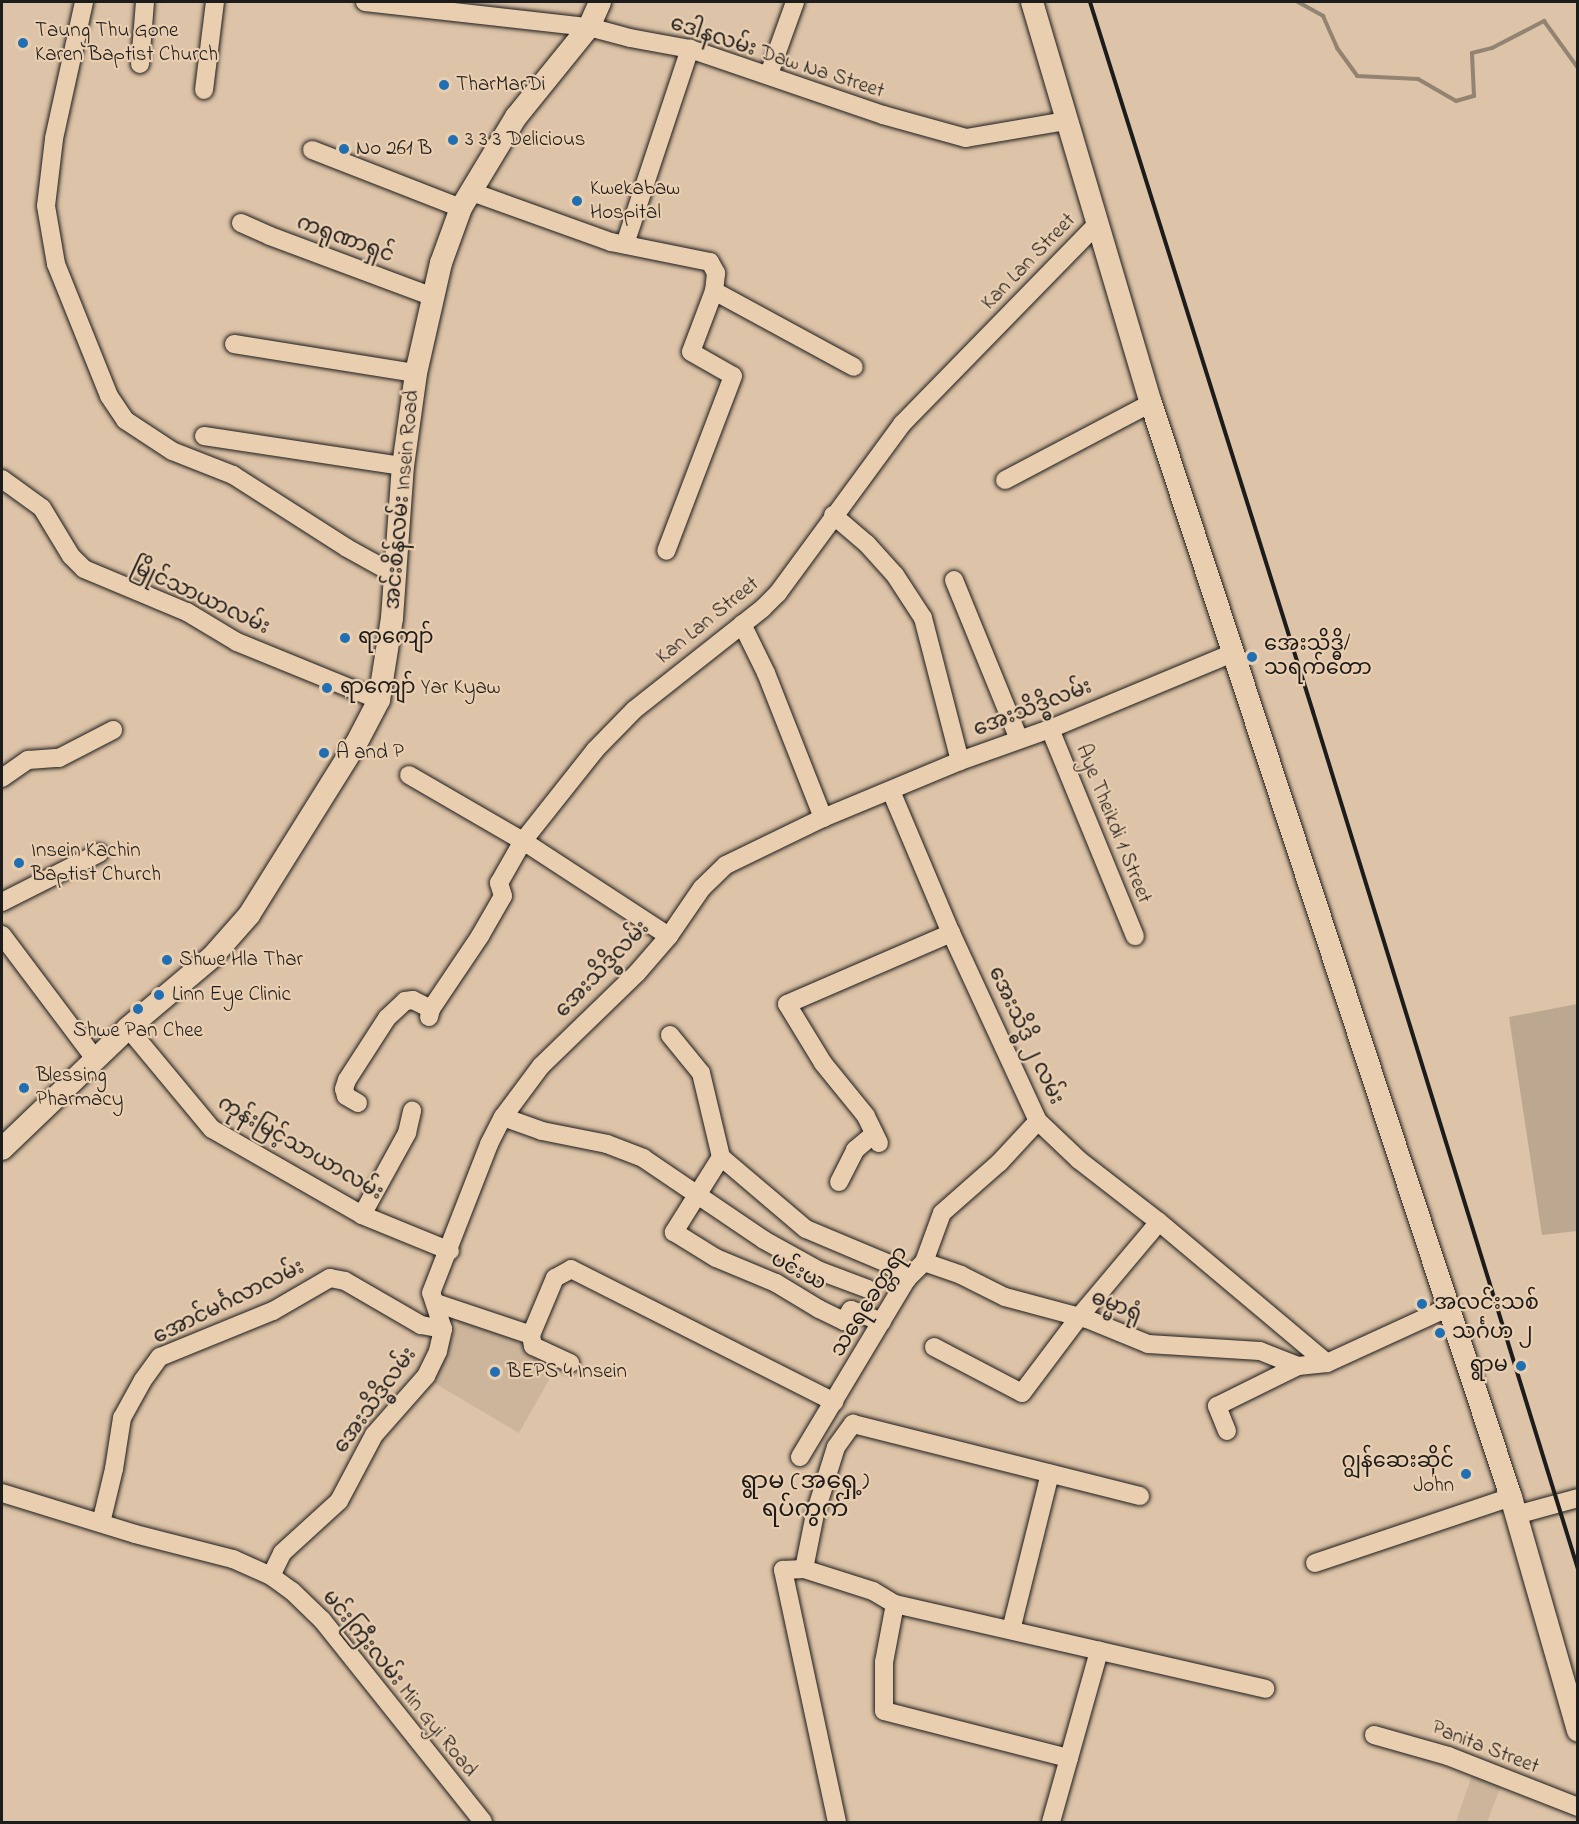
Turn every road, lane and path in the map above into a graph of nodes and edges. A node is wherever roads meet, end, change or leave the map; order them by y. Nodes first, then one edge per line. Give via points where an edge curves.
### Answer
1 (84, 2) edge
2 (145, 2) edge
3 (214, 2) edge
4 (365, 2) edge
5 (600, 2) edge
6 (795, 2) edge
7 (1032, 2) edge
8 (589, 27) junction
9 (690, 49) junction
10 (140, 64) dead end
11 (769, 74) junction
12 (204, 90) dead end
13 (1067, 121) junction
14 (312, 150) dead end
15 (467, 200) junction
16 (242, 223) dead end
17 (1098, 223) junction
18 (625, 244) junction
19 (714, 291) junction
20 (433, 297) junction
21 (234, 344) dead end
22 (854, 367) dead end
23 (416, 373) junction
24 (1151, 403) junction
25 (204, 436) dead end
26 (403, 466) junction
27 (2, 480) edge
28 (1005, 480) dead end
29 (833, 515) junction
30 (666, 550) dead end
31 (394, 574) junction
32 (954, 580) dead end
33 (741, 624) junction
34 (1233, 653) junction
35 (379, 700) junction
36 (1050, 729) junction
37 (113, 730) dead end
38 (1019, 739) junction
39 (960, 761) junction
40 (409, 775) dead end
41 (2, 778) edge
42 (891, 791) junction
43 (823, 818) junction
44 (523, 842) junction
45 (99, 853) dead end
46 (2, 902) edge
47 (951, 933) junction
48 (669, 936) junction
49 (1134, 936) dead end
50 (4, 941) edge
51 (128, 1028) junction
52 (670, 1035) dead end
53 (95, 1059) junction
54 (358, 1103) dead end
55 (412, 1111) dead end
56 (503, 1117) junction
57 (1038, 1121) junction
58 (2, 1149) edge
59 (722, 1157) junction
60 (839, 1182) dead end
61 (698, 1196) junction
62 (362, 1215) junction
63 (1159, 1222) junction
64 (450, 1251) junction
65 (924, 1262) junction
66 (907, 1279) junction
67 (868, 1289) dead end
68 (436, 1303) junction
69 (1447, 1308) junction
70 (1079, 1317) junction
71 (882, 1322) junction
72 (443, 1329) junction
73 (531, 1335) junction
74 (934, 1347) dead end
75 (570, 1363) dead end
76 (1327, 1363) junction
77 (1298, 1366) junction
78 (834, 1402) junction
79 (1227, 1431) dead end
80 (800, 1457) dead end
81 (1050, 1474) junction
82 (2, 1493) edge
83 (1140, 1496) dead end
84 (1578, 1498) edge
85 (1513, 1506) junction
86 (100, 1523) junction
87 (1315, 1563) dead end
88 (804, 1569) junction
89 (271, 1576) junction
90 (895, 1604) junction
91 (1011, 1630) junction
92 (1099, 1650) junction
93 (1265, 1689) dead end
94 (1578, 1731) edge
95 (1374, 1735) dead end
96 (1069, 1758) junction
97 (1578, 1807) edge
98 (483, 1822) edge
99 (837, 1822) edge
100 (1051, 1822) edge

1 - 31 street via 54,139 46,206 56,264 109,396 125,420 172,451 233,475
2 - 10 street
3 - 12 street
4 - 8 street, ဒေါနလမ်း Daw Na Street
5 - 8 main road, အင်းစိန်လမ်း Insein Road
6 - 11 street
7 - 13 main road
8 - 9 street, ဒေါနလမ်း Daw Na Street
8 - 15 main road, အင်းစိန်လမ်း Insein Road via 516,117
9 - 11 street, ဒေါနလမ်း Daw Na Street
9 - 18 street
11 - 13 street, ဒေါနလမ်း Daw Na Street via 883,115 966,138
13 - 17 main road
14 - 15 street
15 - 18 street
15 - 20 main road, အင်းစိန်လမ်း Insein Road via 441,263
16 - 20 street, ကရုဏာရှင်
17 - 24 main road
17 - 29 street, Kan Lan Street via 902,424
18 - 19 street via 710,262 716,273
19 - 22 street
19 - 30 street via 691,351 733,376
20 - 23 main road, အင်းစိန်လမ်း Insein Road
21 - 23 street
23 - 26 main road, အင်းစိန်လမ်း Insein Road
24 - 28 street
24 - 34 main road
25 - 26 street
26 - 31 main road, အင်းစိန်လမ်း Insein Road
27 - 35 street, မြိုင်သာယာလမ်း via 42,508 71,556 84,569 187,612 237,642
29 - 33 street, Kan Lan Street via 778,593
29 - 39 street via 895,575 923,618
31 - 35 main road, အင်းစိန်လမ်း Insein Road via 392,618
32 - 38 street
33 - 43 street via 766,673
33 - 44 street, Kan Lan Street via 634,710 595,750
34 - 36 street, အေးသိဒ္ဓိလမ်း
34 - 69 main road
35 - 51 main road, အင်းစိန်လမ်း Insein Road via 350,754 249,915 212,957
36 - 38 street, အေးသိဒ္ဓိလမ်း
36 - 49 street, Aye Theikdi 1 Street
37 - 41 street via 59,758 28,760
38 - 39 street, အေးသိဒ္ဓိလမ်း
39 - 42 street, အေးသိဒ္ဓိလမ်း
40 - 44 street
42 - 43 street, အေးသိဒ္ဓိလမ်း
42 - 47 street, အေးသိဒ္ဓိ ၂ လမ်း
43 - 48 street, အေးသိဒ္ဓိလမ်း via 726,865 702,888
44 - 48 street
44 - 54 street, Kan Lan Street via 499,883 503,896 430,1013 413,1000 405,1001 387,1018 347,1080 346,1096
45 - 46 street
47 - 57 street, အေးသိဒ္ဓိ ၂ လမ်း
47 - 60 street via 787,1005 823,1063 866,1116 877,1139 855,1150
48 - 56 street, အေးသိဒ္ဓိလမ်း via 637,973 541,1066
50 - 53 street
51 - 53 main road, အင်းစိန်လမ်း Insein Road
51 - 62 street, ကုန်းမြင့်သာယာလမ်း via 212,1129
52 - 59 street via 701,1073
53 - 58 main road, အင်းစိန်လမ်း Insein Road
55 - 62 street via 407,1133
56 - 61 street via 543,1131 607,1144 643,1158
56 - 64 street, အေးသိဒ္ဓိလမ်း via 489,1144
57 - 63 street, အေးသိဒ္ဓိ ၂ လမ်း via 1079,1160
57 - 65 street, သရေခေတ္တရာ via 999,1163 942,1213
59 - 61 street
59 - 66 street via 806,1229 887,1263
61 - 67 street via 820,1271
61 - 71 street, ပင်းယ via 674,1232 716,1258 776,1283 844,1321 851,1310
62 - 64 street, ကုန်းမြင့်သာယာလမ်း
63 - 70 street
63 - 76 street, အေးသိဒ္ဓိ ၂ လမ်း
64 - 68 street, အေးသိဒ္ဓိလမ်း via 431,1293
65 - 66 street, သရေခေတ္တရာ
65 - 70 street, ဓမ္မာရုံ via 1005,1297
66 - 71 street, သရေခေတ္တရာ
68 - 72 street, အေးသိဒ္ဓိလမ်း
68 - 73 street
69 - 76 street
69 - 85 main road
70 - 74 street via 1022,1393
70 - 77 street, ဓမ္မာရုံ via 1148,1344 1260,1351
71 - 78 street, သရေခေတ္တရာ
72 - 86 street, အောင်မင်္ဂလာလမ်း via 421,1325 345,1281 330,1278 273,1311 160,1358 122,1418
72 - 89 street, အေးသိဒ္ဓိလမ်း via 438,1352 426,1376 374,1435 339,1501 282,1552
73 - 75 street via 533,1346
73 - 78 street via 555,1278 571,1269
76 - 77 street
77 - 79 street via 1217,1406
78 - 80 street, သရေခေတ္တရာ
81 - 83 street
81 - 88 street via 853,1424 836,1447 815,1514
81 - 91 street
82 - 86 street, မင်းကြီးလမ်း Min Gyi Road
84 - 85 street
85 - 87 street
85 - 94 main road
86 - 89 street, မင်းကြီးလမ်း Min Gyi Road via 233,1559
88 - 90 street via 873,1591
88 - 99 street via 783,1570
89 - 98 street, မင်းကြီးလမ်း Min Gyi Road via 322,1620
90 - 91 street
90 - 96 street via 884,1662 884,1711
91 - 92 street
92 - 93 street
92 - 96 street
95 - 97 street, Panita Street via 1448,1756
96 - 100 street

